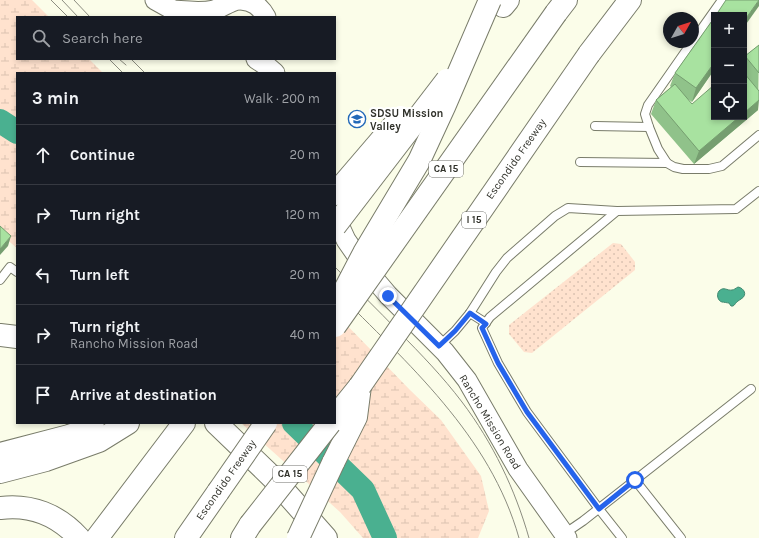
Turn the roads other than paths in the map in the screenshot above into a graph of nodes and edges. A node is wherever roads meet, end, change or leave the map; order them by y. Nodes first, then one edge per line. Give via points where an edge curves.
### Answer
1 (154, 0) edge
2 (241, 0) edge
3 (630, 0) edge
4 (722, 0) edge
5 (500, 2) edge
6 (561, 6) edge
7 (225, 8) edge
8 (178, 14) edge
9 (265, 16) edge
10 (699, 33) edge
11 (688, 48) edge
12 (258, 60) edge
13 (277, 60) edge
14 (274, 72) edge
15 (285, 72) edge
16 (595, 126) dead end
17 (649, 127) junction
18 (759, 135) edge
19 (580, 162) dead end
20 (668, 163) junction
21 (759, 190) edge
22 (336, 193) edge
23 (617, 211) junction
24 (336, 218) edge
25 (336, 225) edge
26 (16, 271) edge
27 (0, 280) edge
28 (336, 306) edge
29 (470, 313) junction
30 (486, 324) junction
31 (336, 325) edge
32 (0, 335) edge
33 (16, 337) edge
34 (439, 346) junction
35 (360, 386) junction
36 (751, 389) dead end
37 (336, 416) edge
38 (124, 424) edge
39 (183, 424) edge
40 (217, 424) edge
41 (265, 424) edge
42 (329, 424) edge
43 (96, 431) edge
44 (0, 454) edge
45 (0, 472) edge
46 (635, 480) junction
47 (0, 508) edge
48 (599, 509) junction
49 (246, 531) edge
50 (565, 536) edge
51 (79, 538) edge
52 (97, 538) edge
53 (186, 538) edge
54 (298, 538) edge
55 (326, 538) edge
56 (622, 538) edge
57 (681, 538) edge

1 - 8 street
2 - 9 street via 254,3
3 - 35 main road, Escondido Freeway / I 15, bridge via 589,54
4 - 10 lane
5 - 22 main road, bridge
5 - 25 main road, bridge
5 - 28 main road, bridge via 444,107 419,161 364,253
6 - 31 main road, CA 15, bridge
7 - 8 street
11 - 17 lane via 648,105 645,114
12 - 14 street
13 - 15 street
16 - 17 lane
17 - 20 lane via 658,149
18 - 20 lane via 722,166 709,170 683,169
19 - 20 lane
21 - 23 lane via 736,209
23 - 29 lane via 568,208 555,216 507,258
23 - 30 lane via 490,317
24 - 34 street, Rancho Mission Road via 346,240 366,269 388,296
26 - 27 lane via 10,267
29 - 30 lane
29 - 34 lane
30 - 48 lane via 482,328 498,363 527,412
32 - 33 main road
34 - 50 street, Rancho Mission Road via 467,380 518,469
35 - 37 main road, Escondido Freeway
35 - 54 main road, bridge via 356,417
36 - 46 lane
38 - 43 main road
39 - 52 main road
40 - 55 main road via 272,477
41 - 53 main road, Escondido Freeway, bridge
42 - 49 main road, CA 15, bridge
43 - 44 main road
43 - 45 main road via 46,460
46 - 48 lane
46 - 57 lane
47 - 51 main road via 32,510 46,514 61,522
48 - 50 lane
48 - 56 lane

